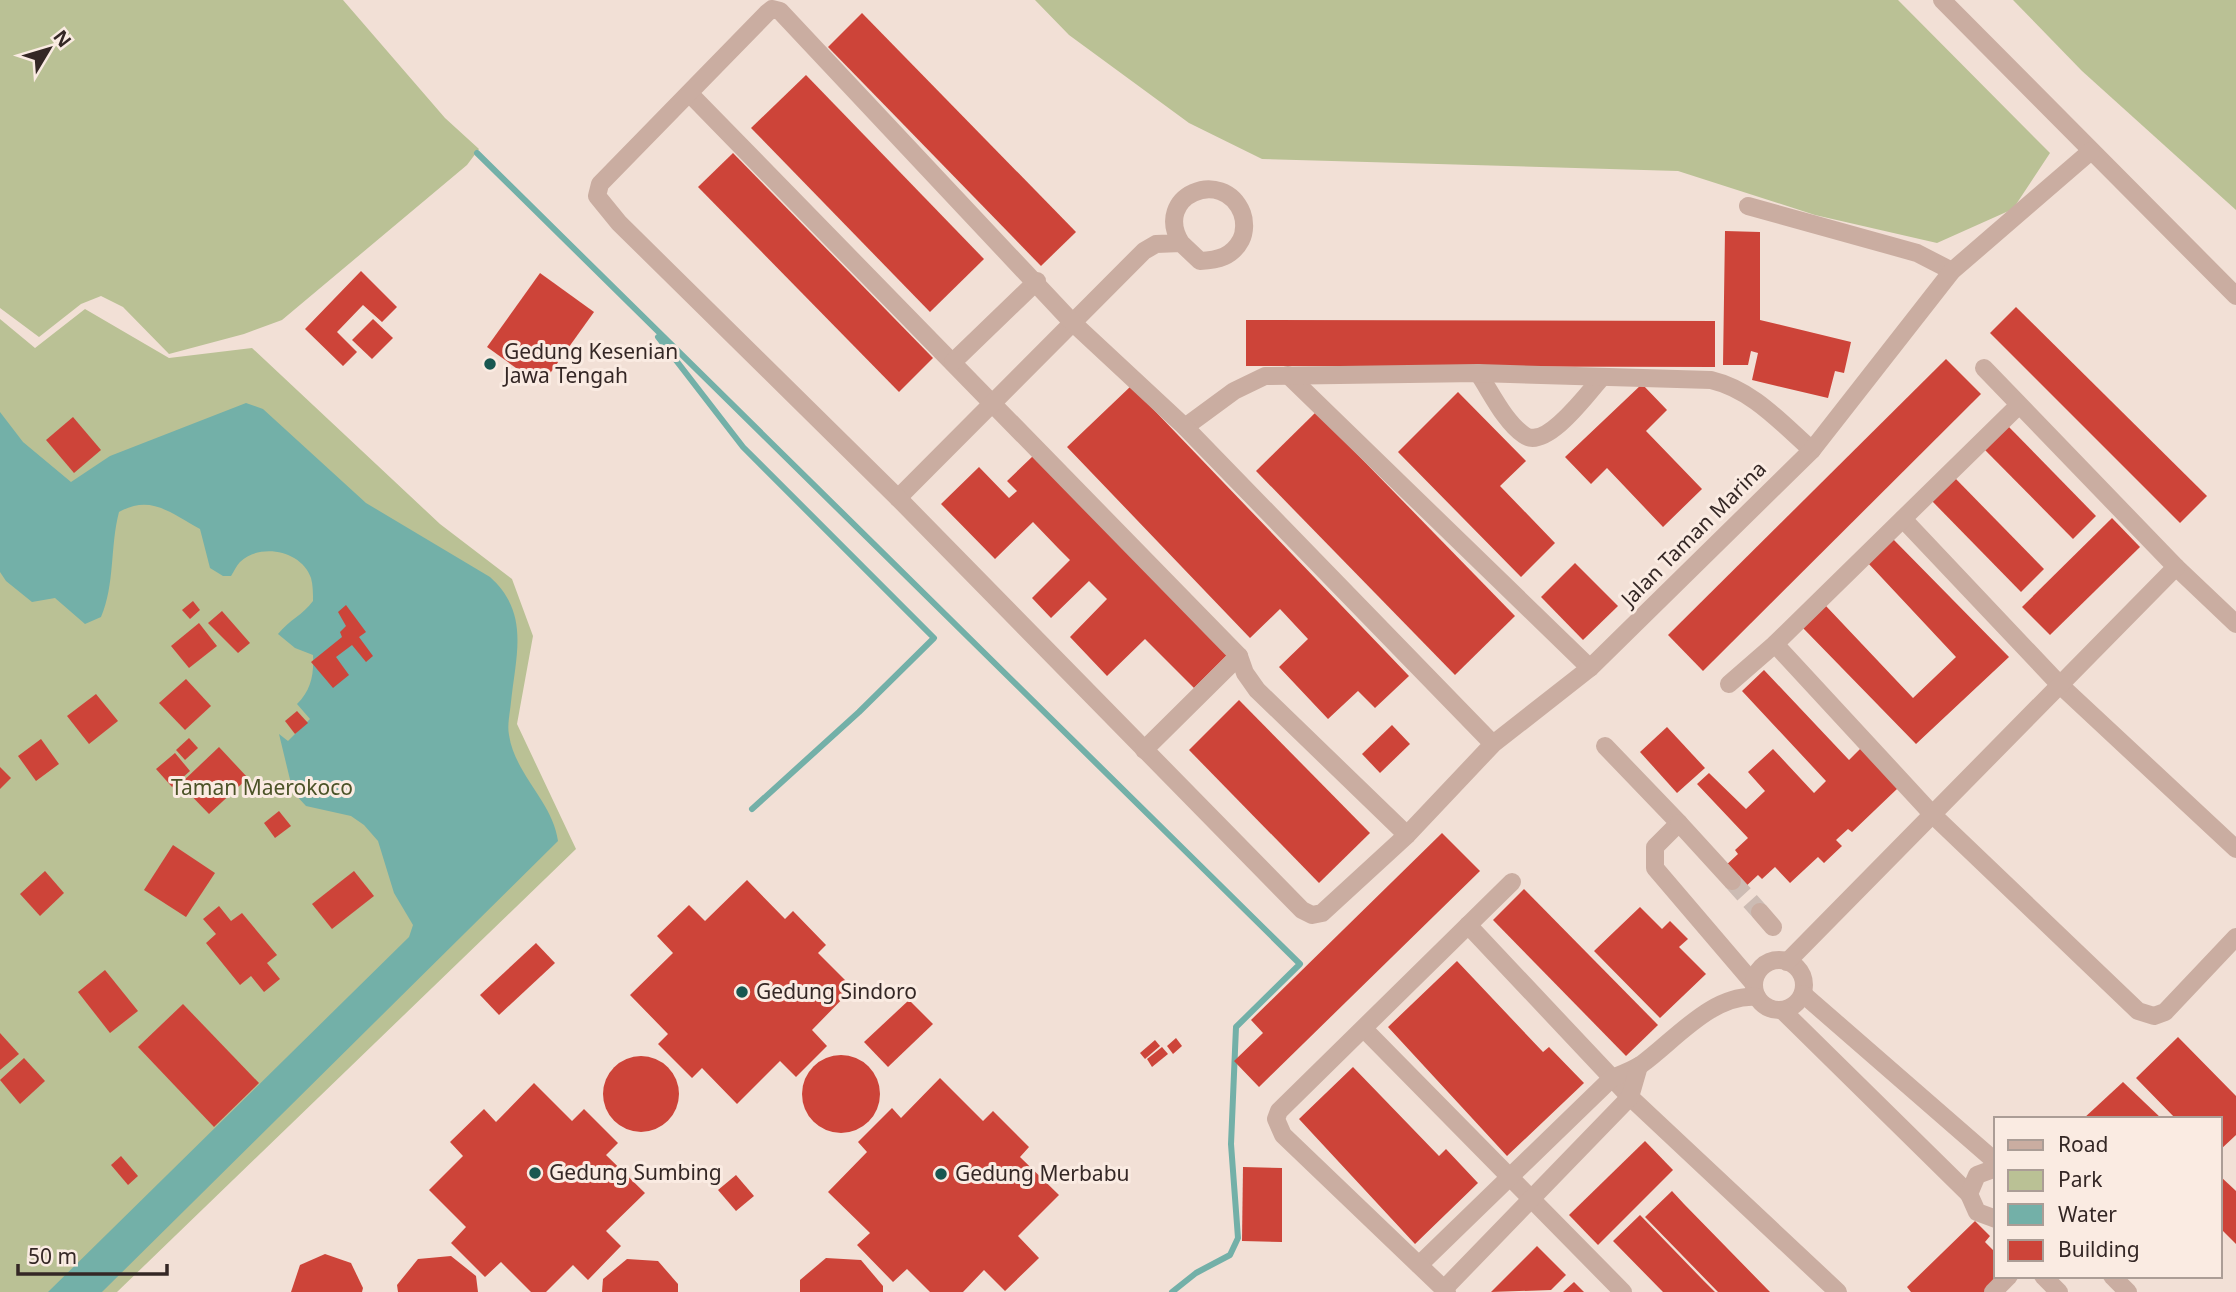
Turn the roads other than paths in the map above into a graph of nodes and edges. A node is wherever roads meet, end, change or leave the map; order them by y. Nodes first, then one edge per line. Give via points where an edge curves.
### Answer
1 (1942, 0) edge
2 (690, 94) junction
3 (2091, 151) junction
4 (1748, 206) dead end
5 (1181, 243) junction
6 (1952, 271) junction
7 (1037, 281) junction
8 (2236, 296) edge
9 (1071, 321) junction
10 (953, 362) junction
11 (1984, 368) dead end
12 (1478, 373) junction
13 (1288, 374) junction
14 (1602, 377) junction
15 (994, 403) junction
16 (2018, 406) junction
17 (1185, 427) junction
18 (1812, 450) junction
19 (898, 498) junction
20 (1903, 519) junction
21 (2176, 567) junction
22 (2236, 624) edge
23 (1775, 644) junction
24 (1239, 656) junction
25 (1590, 668) junction
26 (1729, 684) dead end
27 (2060, 685) junction
28 (1493, 744) junction
29 (1605, 746) dead end
30 (1144, 750) junction
31 (1933, 815) junction
32 (1679, 823) junction
33 (1407, 835) junction
34 (2236, 849) edge
35 (1732, 881) tunnel mouth
36 (1512, 882) dead end
37 (1760, 912) tunnel mouth
38 (1468, 925) junction
39 (1773, 927) dead end
40 (2236, 937) edge
41 (1787, 962) junction
42 (1756, 990) junction
43 (1803, 994) junction
44 (1782, 1010) junction
45 (1364, 1029) junction
46 (1639, 1066) junction
47 (1612, 1079) junction
48 (1630, 1097) junction
49 (1994, 1160) edge
50 (1994, 1169) edge
51 (1511, 1175) junction
52 (1969, 1194) junction
53 (1532, 1196) junction
54 (1994, 1219) edge
55 (1419, 1265) junction
56 (2007, 1278) edge
57 (2114, 1278) edge
58 (1446, 1290) edge
59 (1623, 1292) edge
60 (1838, 1292) edge
61 (1993, 1292) edge
62 (2128, 1292) edge

1 - 3 street
2 - 7 street via 776,9
2 - 10 street
2 - 19 street via 600,184 597,196
3 - 6 street, Jalan Taman Marina
3 - 8 street
4 - 6 street via 1917,253
5 - 5 street via 1200,261 1218,260 1233,252 1243,237 1244,220 1238,204 1225,193 1208,189 1191,193 1178,205 1172,221
5 - 9 street via 1156,244 1144,251
6 - 18 street, Jalan Taman Marina
7 - 9 street
7 - 10 street
9 - 15 street
9 - 17 street
10 - 15 street
11 - 16 street
12 - 13 street
12 - 14 street
12 - 14 street via 1511,422 1525,437 1538,438 1562,422
13 - 17 street via 1250,381
13 - 25 street
14 - 18 street via 1712,380 1735,386
15 - 19 street
15 - 24 street
16 - 20 street
16 - 21 street
17 - 28 street
18 - 25 street, Jalan Taman Marina
19 - 30 street
20 - 23 street
20 - 27 street
21 - 22 street
21 - 27 street
23 - 26 street
23 - 31 street
24 - 30 street
24 - 33 street via 1256,690
25 - 28 street, Jalan Taman Marina
27 - 31 street
27 - 34 street
28 - 33 street, Jalan Taman Marina
29 - 32 street
30 - 33 street, Jalan Taman Marina via 1312,915 1322,913
31 - 40 street via 2138,1012 2165,1012
31 - 41 street
32 - 35 street
32 - 42 street via 1655,847 1655,868
36 - 38 street
37 - 39 street
38 - 45 street
38 - 47 street
41 - 42 street via 1766,964 1758,971
41 - 43 street via 1798,969 1804,981
42 - 44 street via 1763,1005
42 - 46 street via 1716,1007
43 - 44 street via 1795,1005
43 - 49 street
44 - 52 street
45 - 51 street
45 - 55 street via 1279,1111 1276,1123 1283,1135
46 - 47 street
46 - 48 street
47 - 48 street
47 - 51 street
48 - 53 street
48 - 60 street
50 - 52 street via 1977,1175
51 - 53 street
51 - 55 street
52 - 54 street via 1977,1212
53 - 58 street
53 - 59 street
55 - 58 street
56 - 61 street
57 - 62 street

